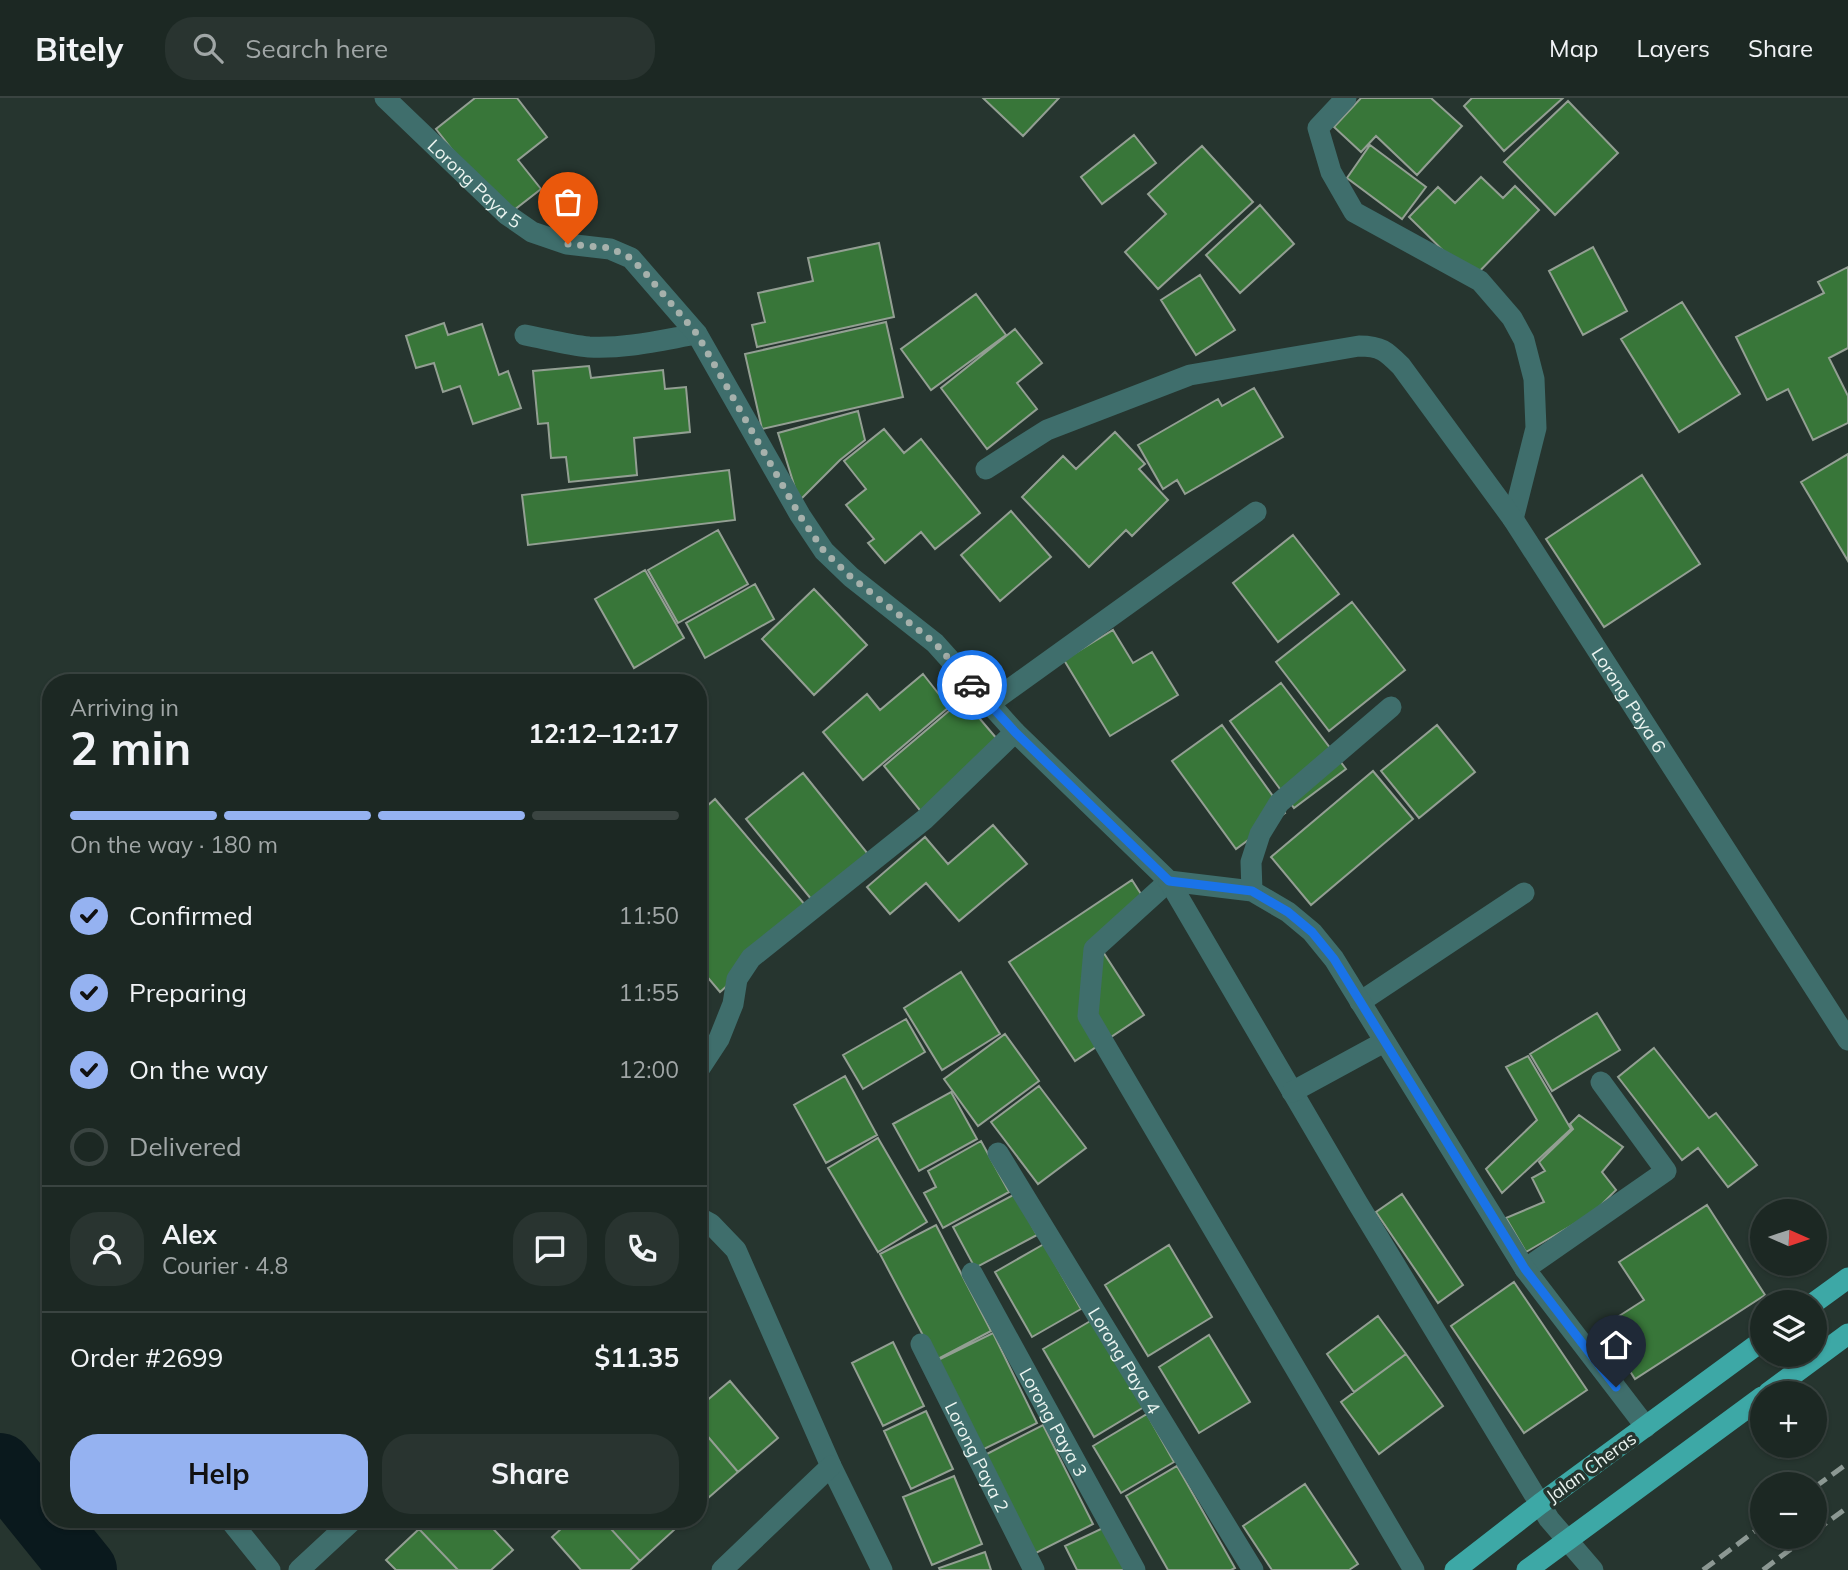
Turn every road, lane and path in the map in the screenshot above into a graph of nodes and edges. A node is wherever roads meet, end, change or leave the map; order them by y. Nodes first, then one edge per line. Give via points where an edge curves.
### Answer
1 (385, 98) edge
2 (1346, 98) edge
3 (697, 334) junction
4 (525, 335) dead end
5 (986, 469) dead end
6 (1256, 512) dead end
7 (1513, 519) junction
8 (989, 704) junction
9 (1391, 707) dead end
10 (1015, 732) junction
11 (1169, 881) junction
12 (1252, 891) junction
13 (1524, 893) dead end
14 (1360, 1002) junction
15 (1848, 1041) edge
16 (1384, 1042) junction
17 (707, 1057) edge
18 (1601, 1082) dead end
19 (1292, 1092) junction
20 (998, 1153) dead end
21 (707, 1222) edge
22 (1525, 1269) junction
23 (972, 1273) dead end
24 (1848, 1278) edge
25 (1827, 1293) edge
26 (1848, 1334) edge
27 (921, 1344) dead end
28 (1750, 1350) edge
29 (1784, 1381) edge
30 (1750, 1406) edge
31 (1646, 1427) junction
32 (831, 1466) junction
33 (1540, 1504) junction
34 (236, 1528) edge
35 (344, 1528) edge
36 (1568, 1540) junction
37 (270, 1570) edge
38 (299, 1570) edge
39 (722, 1570) edge
40 (882, 1570) edge
41 (1034, 1570) edge
42 (1135, 1570) edge
43 (1252, 1570) edge
44 (1414, 1570) edge
45 (1455, 1570) edge
46 (1527, 1570) edge
47 (1594, 1570) edge

1 - 3 street, Lorong Paya 5 via 506,214 532,232 568,244 610,248 631,258
2 - 7 street via 1318,128 1331,172 1354,212 1480,281 1512,317 1524,340 1534,379 1536,428
3 - 4 street via 606,347
3 - 8 street, Lorong Paya 5 via 824,551 935,643
5 - 7 street, Lorong Paya 6 via 1047,430 1190,375 1376,346 1401,366
6 - 8 street
7 - 15 street, Lorong Paya 6
8 - 10 street, Lorong Paya 5
9 - 12 street via 1279,803 1260,834 1251,862
10 - 11 street, Lorong Paya 5
10 - 17 street via 925,819 751,958 737,979 733,1004
11 - 12 street
11 - 19 street, Lorong Paya 5
11 - 44 street via 1094,949 1088,1016
12 - 14 street via 1312,932
13 - 14 street
14 - 16 street
16 - 19 street
16 - 22 street
18 - 22 street via 1666,1171
19 - 33 street, Lorong Paya 5
20 - 43 street, Lorong Paya 4
21 - 32 street via 736,1250
22 - 31 street
23 - 42 street, Lorong Paya 3
24 - 25 main road
26 - 29 main road
27 - 41 street, Lorong Paya 2
28 - 31 main road, Jalan Cheras
30 - 36 main road
31 - 33 main road, Jalan Cheras
32 - 39 street
32 - 40 street
33 - 36 street, Lorong Paya 5
33 - 45 main road, Jalan Cheras
34 - 37 street
35 - 38 street
36 - 46 main road
36 - 47 street, Lorong Paya 5

